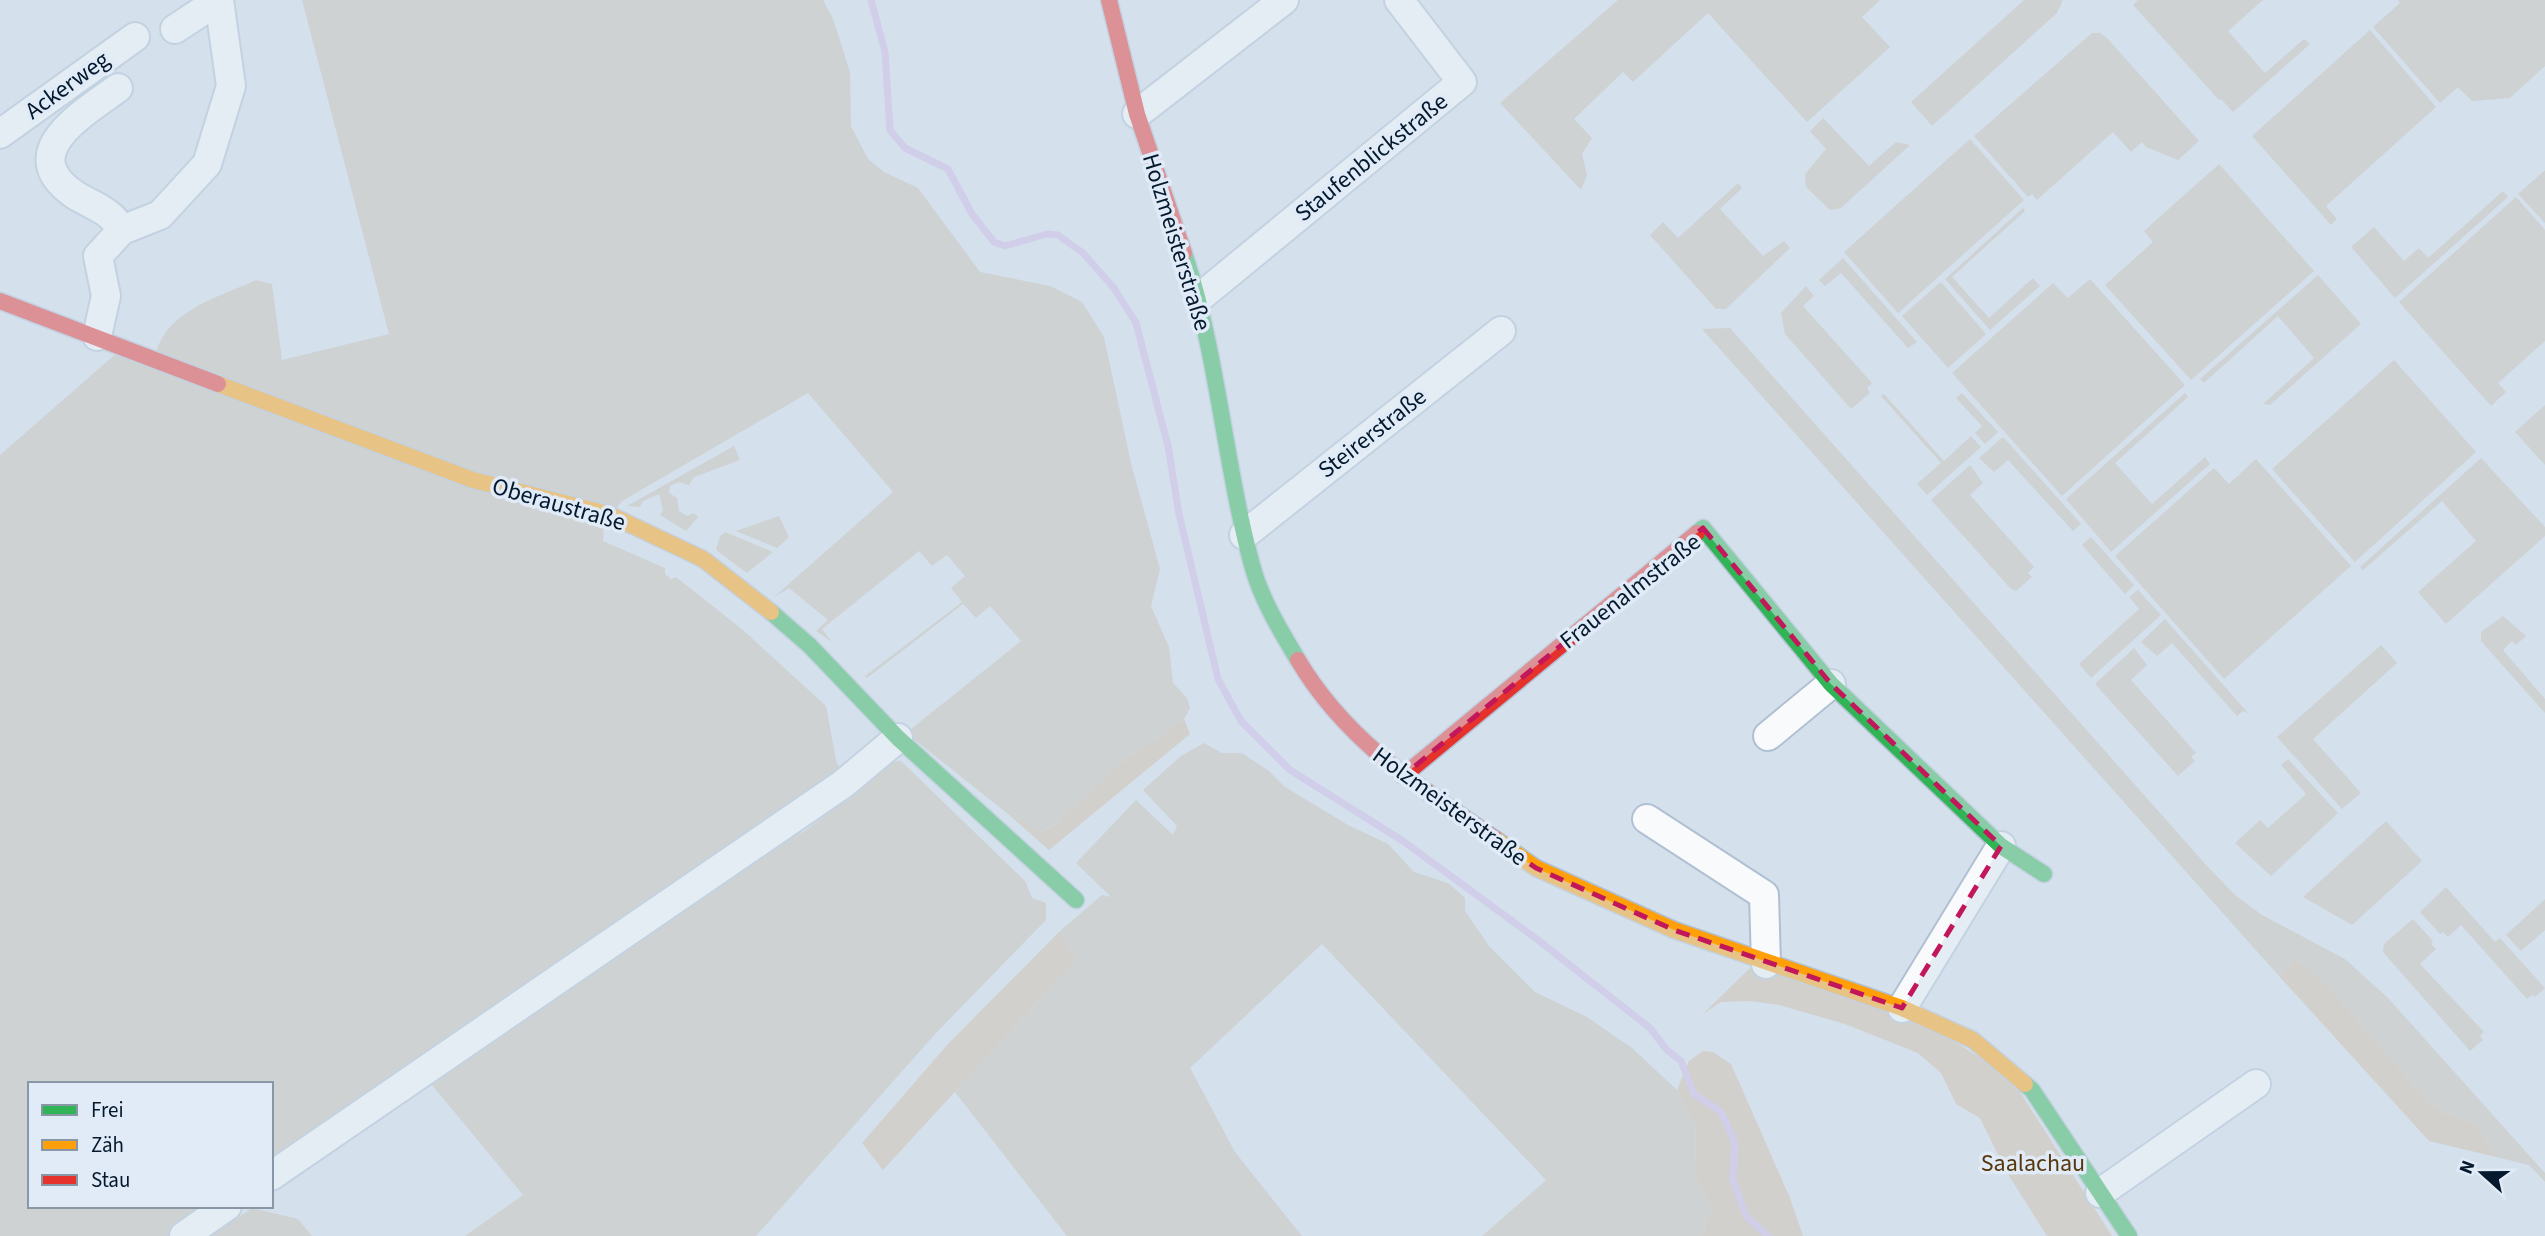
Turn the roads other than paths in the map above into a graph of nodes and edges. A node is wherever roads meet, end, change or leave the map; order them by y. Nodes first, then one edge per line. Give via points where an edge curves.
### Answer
1 (1109, 0) edge
2 (1284, 0) edge
3 (1399, 0) edge
4 (175, 29) dead end
5 (135, 37) dead end
6 (118, 88) dead end
7 (1137, 114) junction
8 (0, 134) edge
9 (122, 230) junction
10 (1199, 298) junction
11 (0, 301) edge
12 (1501, 331) dead end
13 (97, 336) junction
14 (1244, 535) junction
15 (1831, 684) junction
16 (1768, 736) dead end
17 (898, 738) junction
18 (1404, 776) junction
19 (1647, 819) dead end
20 (2001, 846) junction
21 (2043, 874) dead end
22 (1076, 900) dead end
23 (1766, 964) junction
24 (1902, 1008) junction
25 (2256, 1084) dead end
26 (273, 1175) edge
27 (2100, 1193) junction
28 (224, 1208) edge
29 (184, 1236) edge
30 (2129, 1236) edge

1 - 7 street, Holzmeisterstraße
2 - 7 street
3 - 10 street, Staufenblickstraße via 1462,82
4 - 9 street via 219,0 231,86 206,164 160,215
5 - 8 street, Ackerweg
6 - 9 street via 62,129 51,162 60,182 113,215
7 - 10 street, Holzmeisterstraße
9 - 13 street via 98,256 106,296
10 - 14 street, Holzmeisterstraße
11 - 13 street, Oberaustraße
12 - 14 street, Steirerstraße
13 - 17 street, Oberaustraße via 473,480 573,503 644,528 703,559 753,596 810,646
14 - 18 street, Holzmeisterstraße via 1273,620 1304,671 1370,749
15 - 16 street
15 - 18 street, Frauenalmstraße via 1703,528
15 - 20 street, Frauenalmstraße
17 - 22 street, Oberaustraße
17 - 26 street via 844,784
18 - 23 street, Holzmeisterstraße via 1536,868 1674,930
19 - 23 street via 1764,895
20 - 21 street, Frauenalmstraße
20 - 24 street
23 - 24 street, Holzmeisterstraße
24 - 27 street, Holzmeisterstraße via 1973,1040 2032,1090
25 - 27 street
27 - 30 street, Holzmeisterstraße
28 - 29 street

